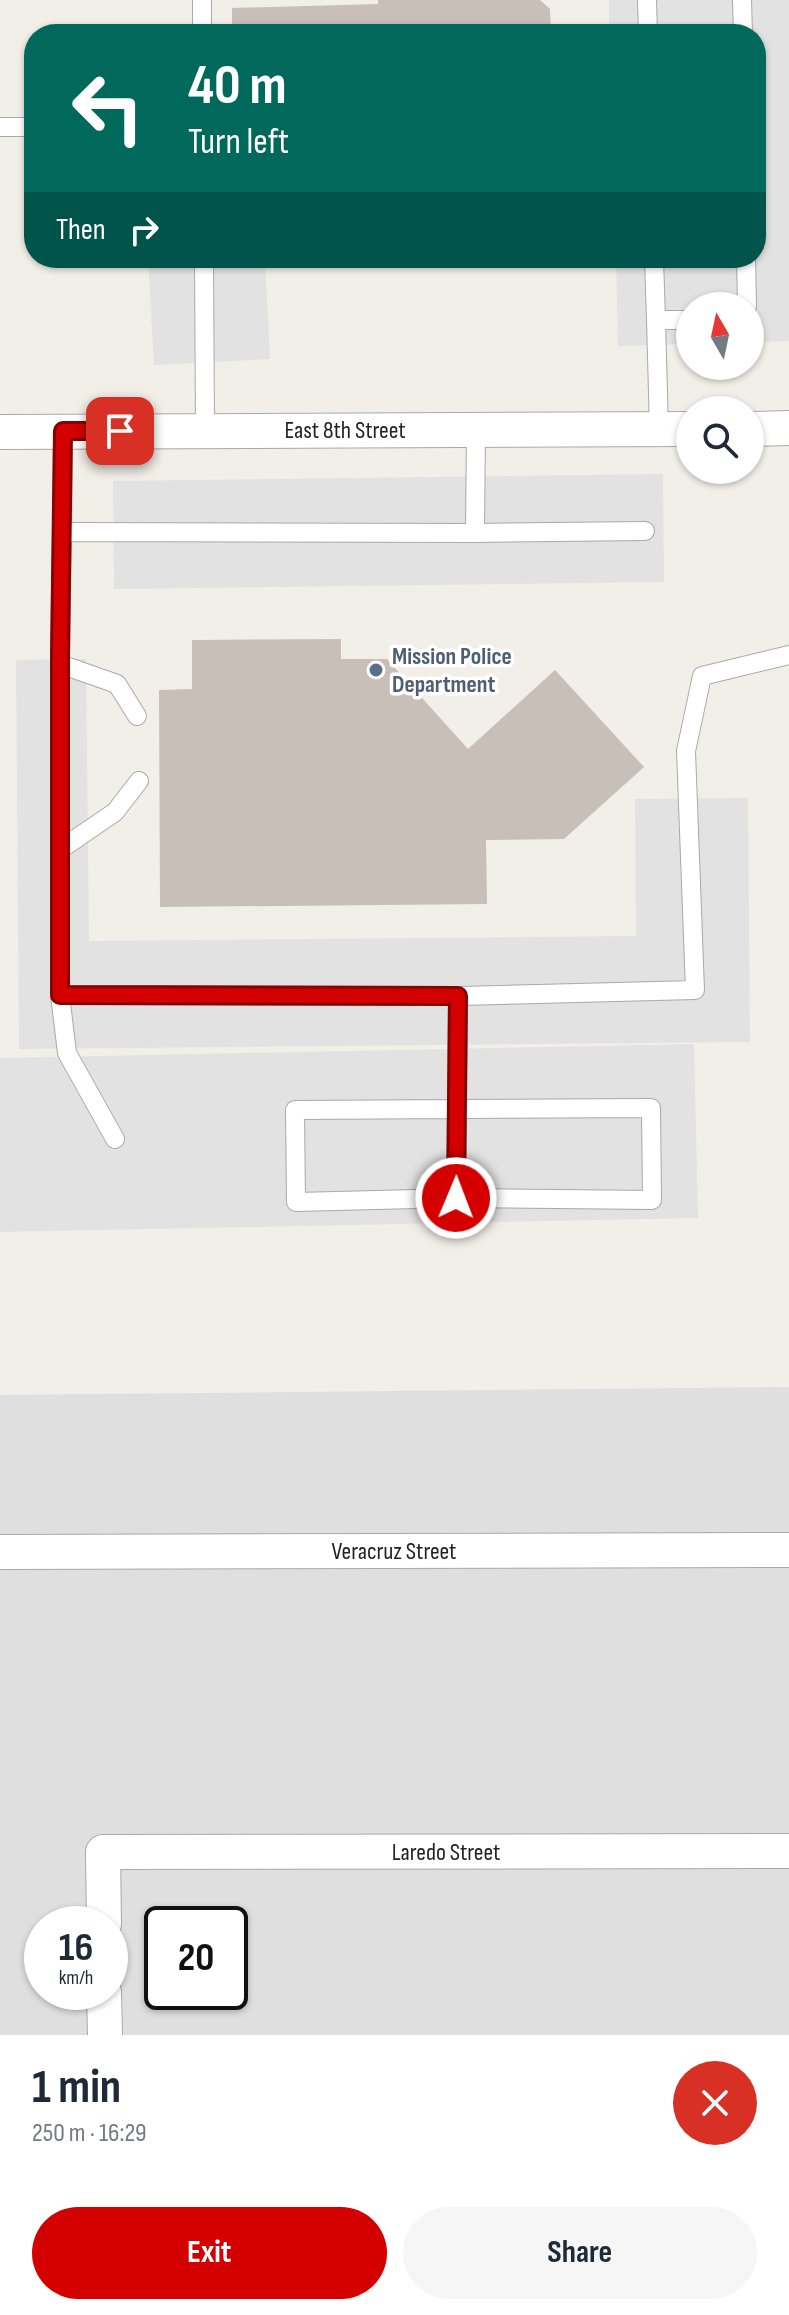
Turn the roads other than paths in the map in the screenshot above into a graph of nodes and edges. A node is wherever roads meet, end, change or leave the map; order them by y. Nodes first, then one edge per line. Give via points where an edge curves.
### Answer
1 (202, 0) edge
2 (647, 0) edge
3 (742, 0) edge
4 (202, 24) edge
5 (648, 24) edge
6 (743, 24) edge
7 (0, 127) edge
8 (24, 127) edge
9 (204, 268) edge
10 (654, 268) edge
11 (746, 268) edge
12 (747, 292) edge
13 (656, 320) junction
14 (676, 320) edge
15 (789, 428) edge
16 (674, 429) edge
17 (764, 429) edge
18 (476, 430) junction
19 (63, 431) junction
20 (205, 431) junction
21 (0, 432) edge
22 (645, 531) dead end
23 (62, 532) junction
24 (475, 533) junction
25 (789, 655) edge
26 (60, 664) junction
27 (137, 716) dead end
28 (139, 781) dead end
29 (61, 849) junction
30 (60, 995) junction
31 (458, 996) junction
32 (457, 1109) junction
33 (115, 1139) dead end
34 (456, 1198) junction
35 (789, 1550) edge
36 (0, 1552) edge
37 (789, 1851) edge
38 (104, 1906) edge
39 (104, 2010) edge
40 (105, 2035) edge

1 - 4 lane
2 - 5 lane
3 - 6 lane
7 - 8 lane
9 - 20 lane
10 - 13 lane
11 - 12 lane
13 - 14 lane
13 - 16 lane
15 - 17 street
16 - 18 street, East 8th Street
18 - 20 street, East 8th Street
18 - 24 lane
19 - 20 street, East 8th Street
19 - 21 street, East 8th Street
19 - 23 lane
22 - 24 lane
23 - 24 lane
23 - 26 lane
25 - 31 lane via 702,676 686,751 695,990
26 - 27 lane via 117,684
26 - 29 lane
28 - 29 lane via 115,812
29 - 30 lane
30 - 31 lane
30 - 33 lane via 67,1053
31 - 32 lane
32 - 34 lane
32 - 34 lane via 295,1110 296,1202
32 - 34 lane via 651,1108 652,1200
35 - 36 street, Veracruz Street
37 - 38 street, Laredo Street via 103,1852
39 - 40 street

